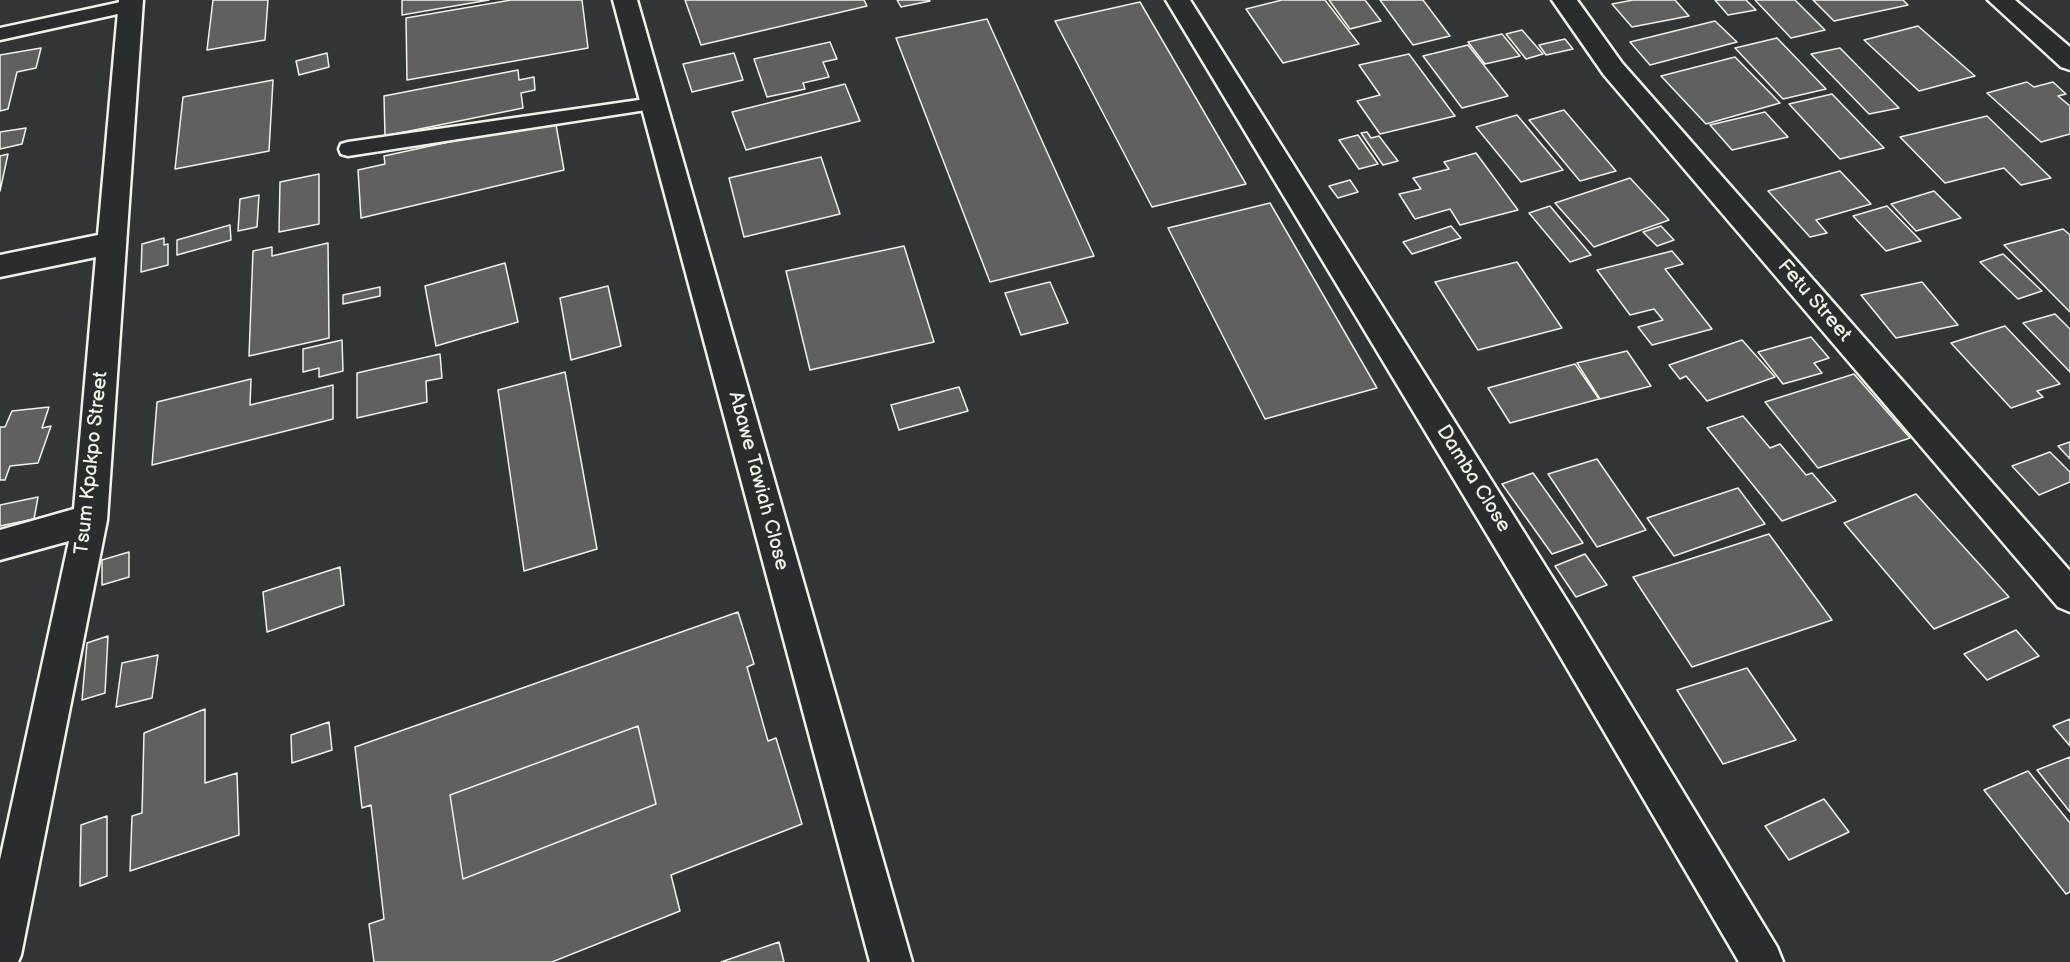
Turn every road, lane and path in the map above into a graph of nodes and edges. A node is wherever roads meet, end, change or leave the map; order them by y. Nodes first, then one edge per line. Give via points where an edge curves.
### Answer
1 (625, 0) edge
2 (1178, 0) edge
3 (1564, 0) edge
4 (2000, 0) edge
5 (130, 3) edge
6 (0, 34) edge
7 (2070, 61) edge
8 (653, 104) junction
9 (348, 149) dead end
10 (113, 243) junction
11 (0, 266) edge
12 (90, 520) junction
13 (0, 545) edge
14 (2070, 596) edge
15 (0, 955) edge
16 (891, 962) edge
17 (1762, 962) edge

1 - 8 street, Abawe Tawiah Close
2 - 17 street, Damba Close via 1566,632
3 - 14 street, Fetu Street via 1613,69
4 - 7 street
5 - 6 lane
5 - 10 street, Tsum Kpakpo Street
8 - 9 lane
8 - 16 street, Abawe Tawiah Close
10 - 11 street
10 - 12 street, Tsum Kpakpo Street
12 - 13 street
12 - 15 street, Tsum Kpakpo Street

